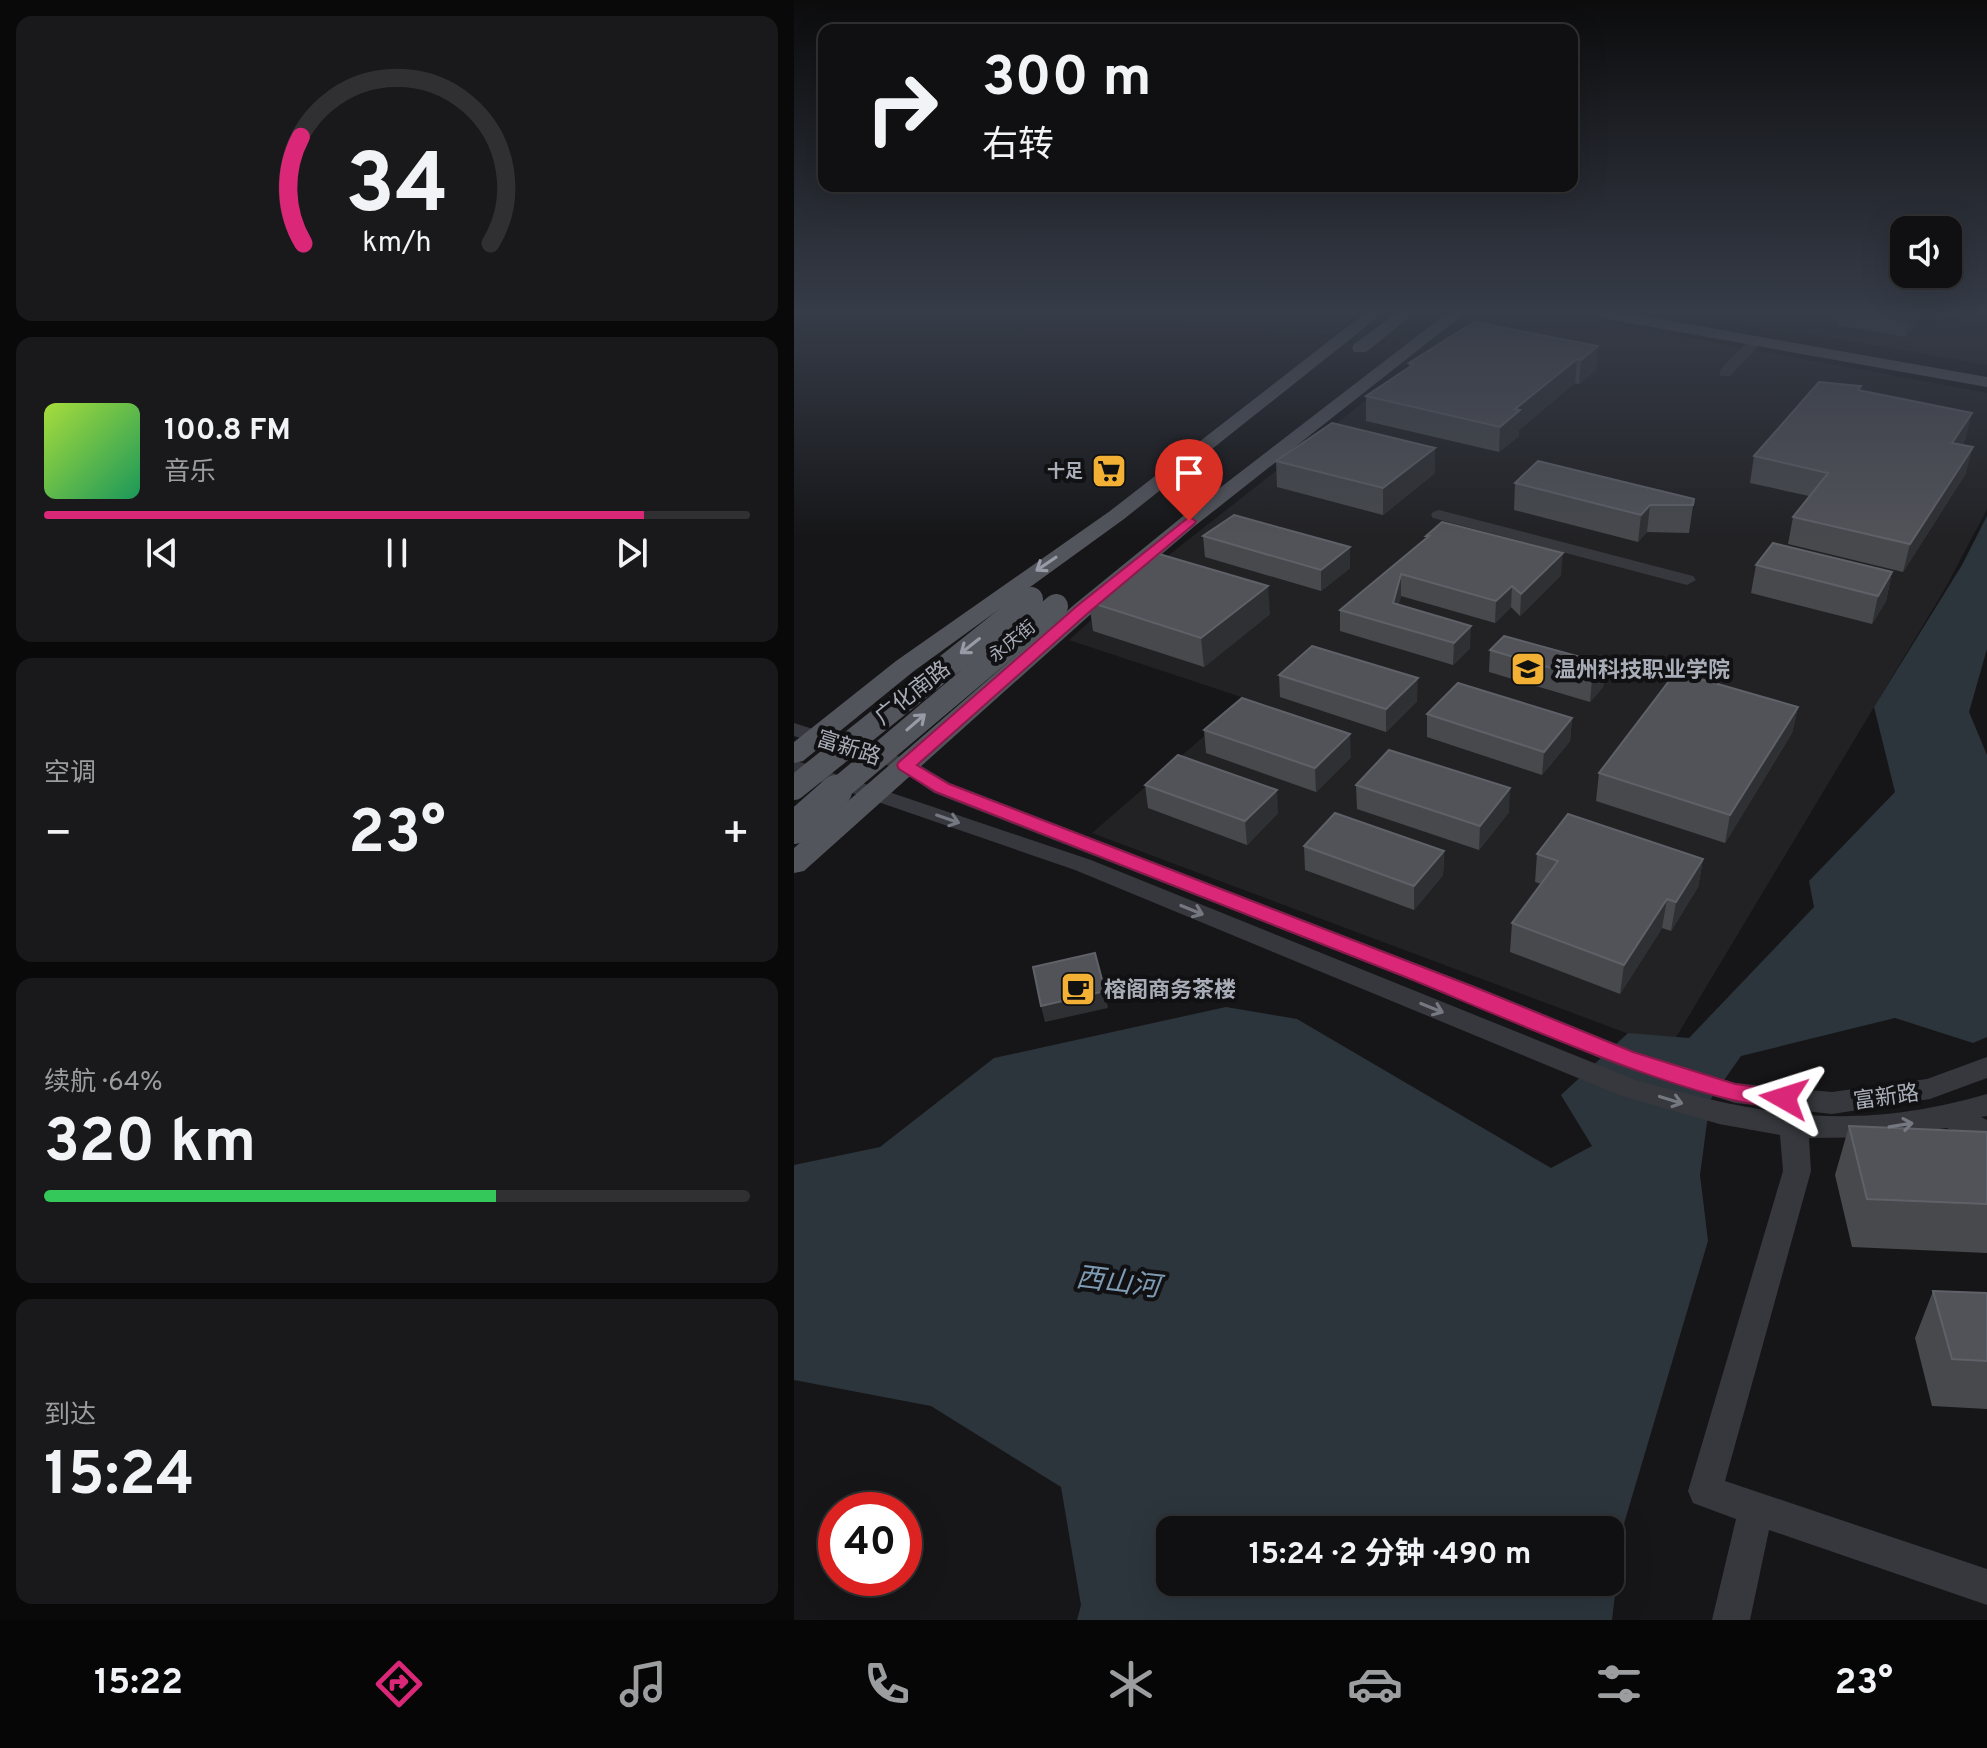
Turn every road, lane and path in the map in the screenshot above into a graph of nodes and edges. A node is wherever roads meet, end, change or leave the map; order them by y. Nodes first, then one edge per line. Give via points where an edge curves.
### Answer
1 (1278, 389) edge
2 (1319, 389) edge
3 (1325, 389) edge
4 (1360, 389) edge
5 (1316, 423) junction
6 (1204, 489) junction
7 (1439, 515) dead end
8 (1687, 580) dead end
9 (1044, 602) junction
10 (806, 732) edge
11 (794, 755) edge
12 (906, 765) junction
13 (794, 766) edge
14 (794, 788) edge
15 (874, 794) junction
16 (794, 828) edge
17 (794, 864) edge
18 (1987, 1067) edge
19 (1987, 1105) edge
20 (1951, 1118) junction
21 (1794, 1128) junction
22 (1987, 1131) edge
23 (1756, 1509) junction
24 (1987, 1587) edge
25 (1731, 1620) edge

1 -> 10 main road via 1117,515
2 - 9 main road, 永庆街
3 - 6 main road, 永庆街
4 - 5 main road
5 - 6 main road
5 - 12 main road via 1083,609
6 - 9 main road, 永庆街
7 - 8 street
9 -> 14 main road, 广化南路, bridge
16 -> 9 main road, 永庆街, bridge via 992,657
10 - 11 main road
10 - 12 street, 富新路
12 - 15 main road
12 - 18 street, 富新路 via 942,788 1652,1067 1735,1093 1832,1103 1930,1089
13 - 15 street, 富新路
15 - 17 main road
15 -> 21 street, 富新路 via 1083,865 1629,1088 1713,1113
19 - 20 street, 富新路
21 -> 20 street, 富新路 via 1876,1129
20 - 22 street
21 - 23 street via 1797,1171 1705,1491
23 - 24 street
23 - 25 street

